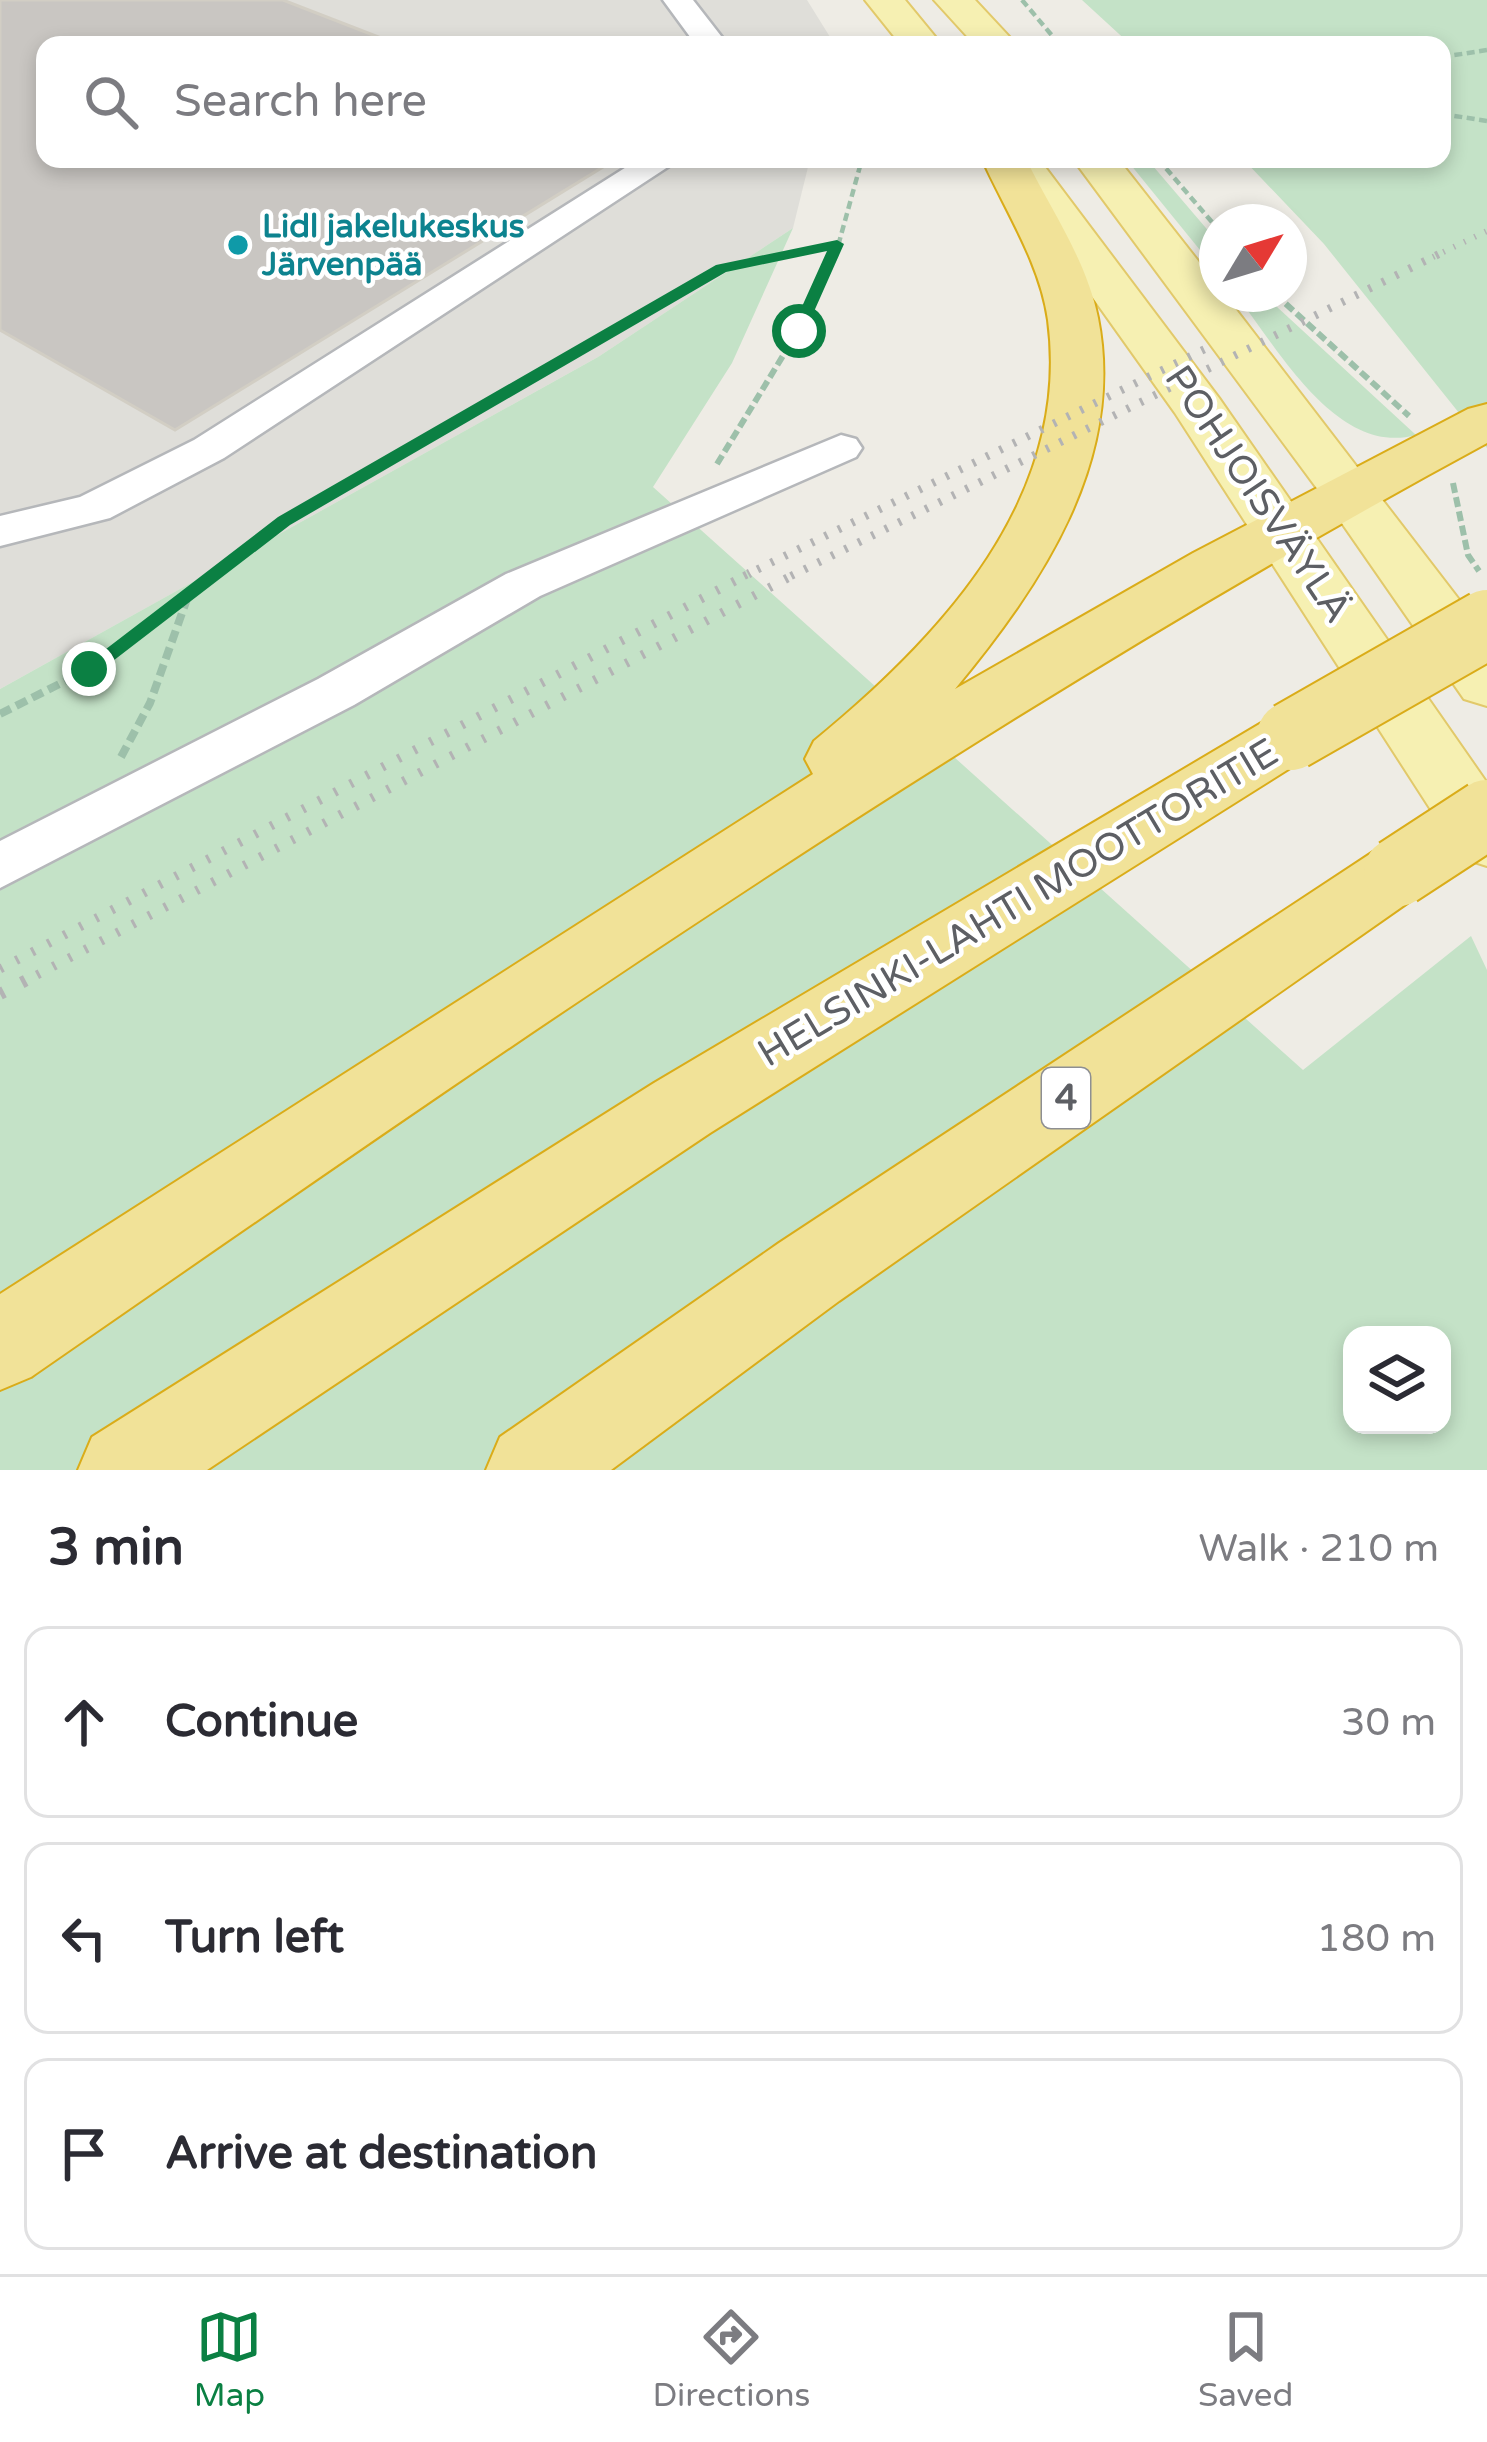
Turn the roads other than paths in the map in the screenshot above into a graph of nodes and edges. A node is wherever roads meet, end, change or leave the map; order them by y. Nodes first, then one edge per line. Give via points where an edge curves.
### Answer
1 (678, 0) edge
2 (884, 0) edge
3 (953, 0) edge
4 (705, 36) edge
5 (914, 36) edge
6 (988, 36) edge
7 (649, 168) edge
8 (1008, 168) edge
9 (1023, 168) edge
10 (1102, 168) edge
11 (1487, 421) edge
12 (841, 448) dead end
13 (1350, 493) junction
14 (1284, 529) junction
15 (0, 531) edge
16 (1487, 624) edge
17 (1487, 683) edge
18 (1487, 814) edge
19 (1487, 839) edge
20 (0, 866) edge
21 (601, 946) junction
22 (0, 1346) edge
23 (124, 1470) edge
24 (533, 1470) edge

1 - 4 lane
2 - 5 main road
3 - 6 main road
7 - 15 lane via 209,449 94,508
8 - 21 highway via 1072,316 1079,370 1064,471 1002,592 849,751
9 - 14 main road, POHJOISVÄYLÄ
10 - 13 main road, POHJOISVÄYLÄ
11 - 13 highway
12 - 20 lane via 523,585
13 - 14 highway
13 - 17 main road, POHJOISVÄYLÄ
14 - 19 main road, POHJOISVÄYLÄ
14 - 21 highway
16 - 23 highway, HELSINKI-LAHTI MOOTTORITIE, bridge via 1291,736 554,1192
18 - 24 highway, 4, bridge
21 - 22 highway

